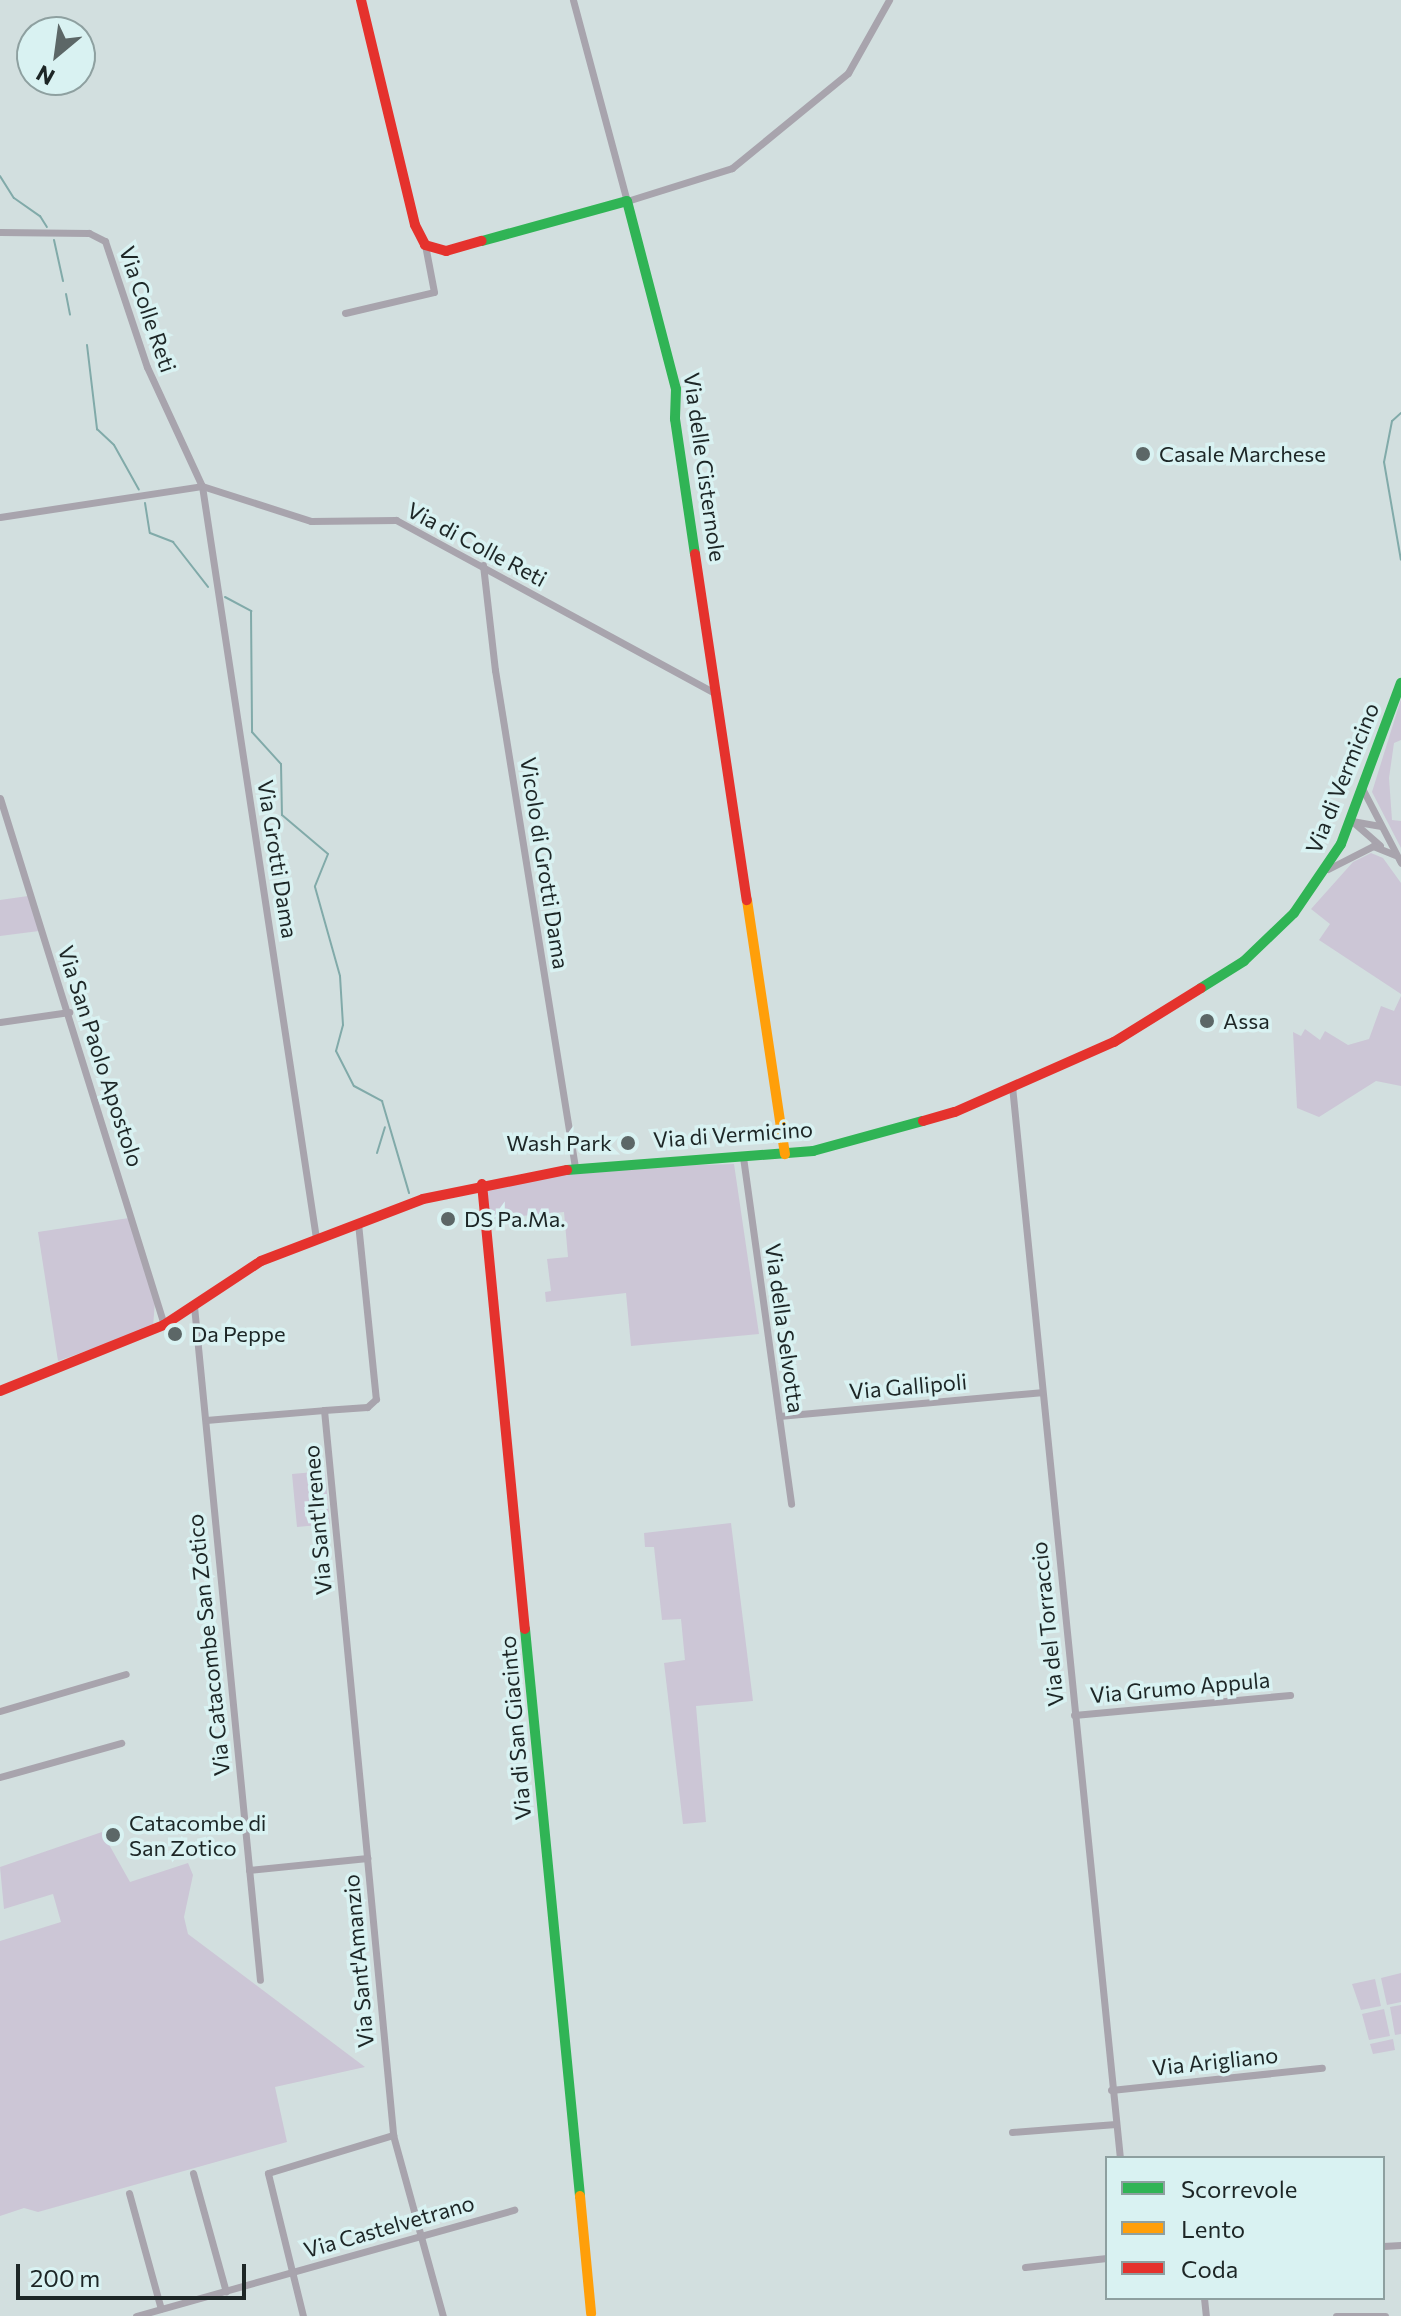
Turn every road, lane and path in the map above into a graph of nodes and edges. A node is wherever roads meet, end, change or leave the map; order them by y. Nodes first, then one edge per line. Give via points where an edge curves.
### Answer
1 (361, 0) edge
2 (573, 0) edge
3 (889, 0) edge
4 (627, 201) junction
5 (0, 232) edge
6 (425, 245) junction
7 (345, 313) dead end
8 (202, 486) junction
9 (0, 517) edge
10 (483, 565) junction
11 (1401, 683) edge
12 (717, 694) junction
13 (1363, 790) junction
14 (0, 798) edge
15 (1352, 821) junction
16 (1380, 826) junction
17 (1384, 848) junction
18 (1399, 860) edge
19 (1328, 869) junction
20 (69, 1012) junction
21 (0, 1022) edge
22 (1012, 1086) junction
23 (785, 1154) junction
24 (743, 1157) junction
25 (575, 1167) junction
26 (482, 1184) junction
27 (358, 1223) junction
28 (316, 1238) junction
29 (194, 1306) junction
30 (164, 1325) junction
31 (0, 1391) edge
32 (1041, 1392) junction
33 (324, 1410) junction
34 (779, 1416) junction
35 (206, 1420) junction
36 (791, 1504) dead end
37 (126, 1674) dead end
38 (1290, 1695) dead end
39 (0, 1711) edge
40 (1074, 1715) junction
41 (121, 1743) dead end
42 (0, 1777) edge
43 (367, 1858) junction
44 (249, 1870) junction
45 (260, 1980) dead end
46 (1322, 2068) dead end
47 (1111, 2090) junction
48 (1116, 2124) junction
49 (1012, 2132) dead end
50 (393, 2135) junction
51 (1120, 2156) edge
52 (193, 2173) dead end
53 (129, 2193) dead end
54 (514, 2210) dead end
55 (422, 2235) junction
56 (1105, 2258) edge
57 (1025, 2267) dead end
58 (292, 2273) junction
59 (226, 2292) junction
60 (161, 2309) junction
61 (591, 2313) dead end
62 (136, 2316) edge
63 (303, 2316) edge
64 (443, 2316) edge
65 (1336, 2316) edge
66 (1385, 2316) edge

1 - 6 street via 415,225
2 - 4 street
3 - 4 street via 848,73 732,168
4 - 6 street via 446,251
4 - 12 street, Via delle Cisternole via 676,389 675,419
5 - 8 street, Via Colle Reti via 92,234 105,241 150,375
6 - 7 street via 434,292
8 - 9 street
8 - 10 street, Via di Colle Reti via 311,521 402,521
8 - 28 street, Via Grotti Dama
10 - 12 street, Via di Colle Reti
10 - 25 street, Vicolo di Grotti Dama via 492,656
11 - 13 street, Via di Vermicino
12 - 23 street, Via delle Cisternole
13 - 15 street, Via di Vermicino
13 - 16 street
14 - 20 street, Via San Paolo Apostolo
15 - 16 street
15 - 17 street
15 - 19 street, Via di Vermicino
16 - 18 street
17 - 18 street
17 - 19 street via 1360,850
19 - 22 street, Via di Vermicino via 1282,928 1219,978 1114,1042
20 - 21 street
20 - 30 street, Via San Paolo Apostolo
22 - 23 street, Via di Vermicino via 938,1117
22 - 32 street, Via del Torraccio
23 - 24 street, Via di Vermicino
24 - 25 street, Via di Vermicino
24 - 34 street, Via della Selvotta
25 - 26 street, Via di Vermicino
26 - 27 street, Via di Vermicino
26 - 61 street, Via di San Giacinto
27 - 28 street, Via di Vermicino
27 - 33 street via 376,1399 367,1407
28 - 29 street, Via di Vermicino via 258,1262
29 - 30 street, Via di Vermicino
29 - 35 street, Via Catacombe San Zotico
30 - 31 street, Via di Vermicino
32 - 34 street, Via Gallipoli
32 - 40 street, Via del Torraccio
33 - 35 street
33 - 43 street, Via Sant'Ireneo
34 - 36 street, Via della Selvotta
35 - 44 street, Via Catacombe San Zotico
37 - 39 street
38 - 40 street, Via Grumo Appula
40 - 47 street, Via del Torraccio
41 - 42 street
43 - 44 street, Via Sant'Amanzio
43 - 50 street, Via Sant'Amanzio
44 - 45 street, Via Catacombe San Zotico
46 - 47 street, Via Arigliano
47 - 48 street, Via del Torraccio
48 - 49 street
48 - 51 street, Via del Torraccio
50 - 55 street, Via Sant'Amanzio
50 - 58 street via 268,2173
52 - 59 street
53 - 60 street
54 - 55 street, Via Castelvetrano
55 - 58 street, Via Castelvetrano
55 - 64 street, Via Sant'Amanzio
56 - 57 street
58 - 59 street, Via Castelvetrano
58 - 63 street
59 - 60 street, Via Castelvetrano
60 - 62 street, Via Castelvetrano
65 - 66 street

